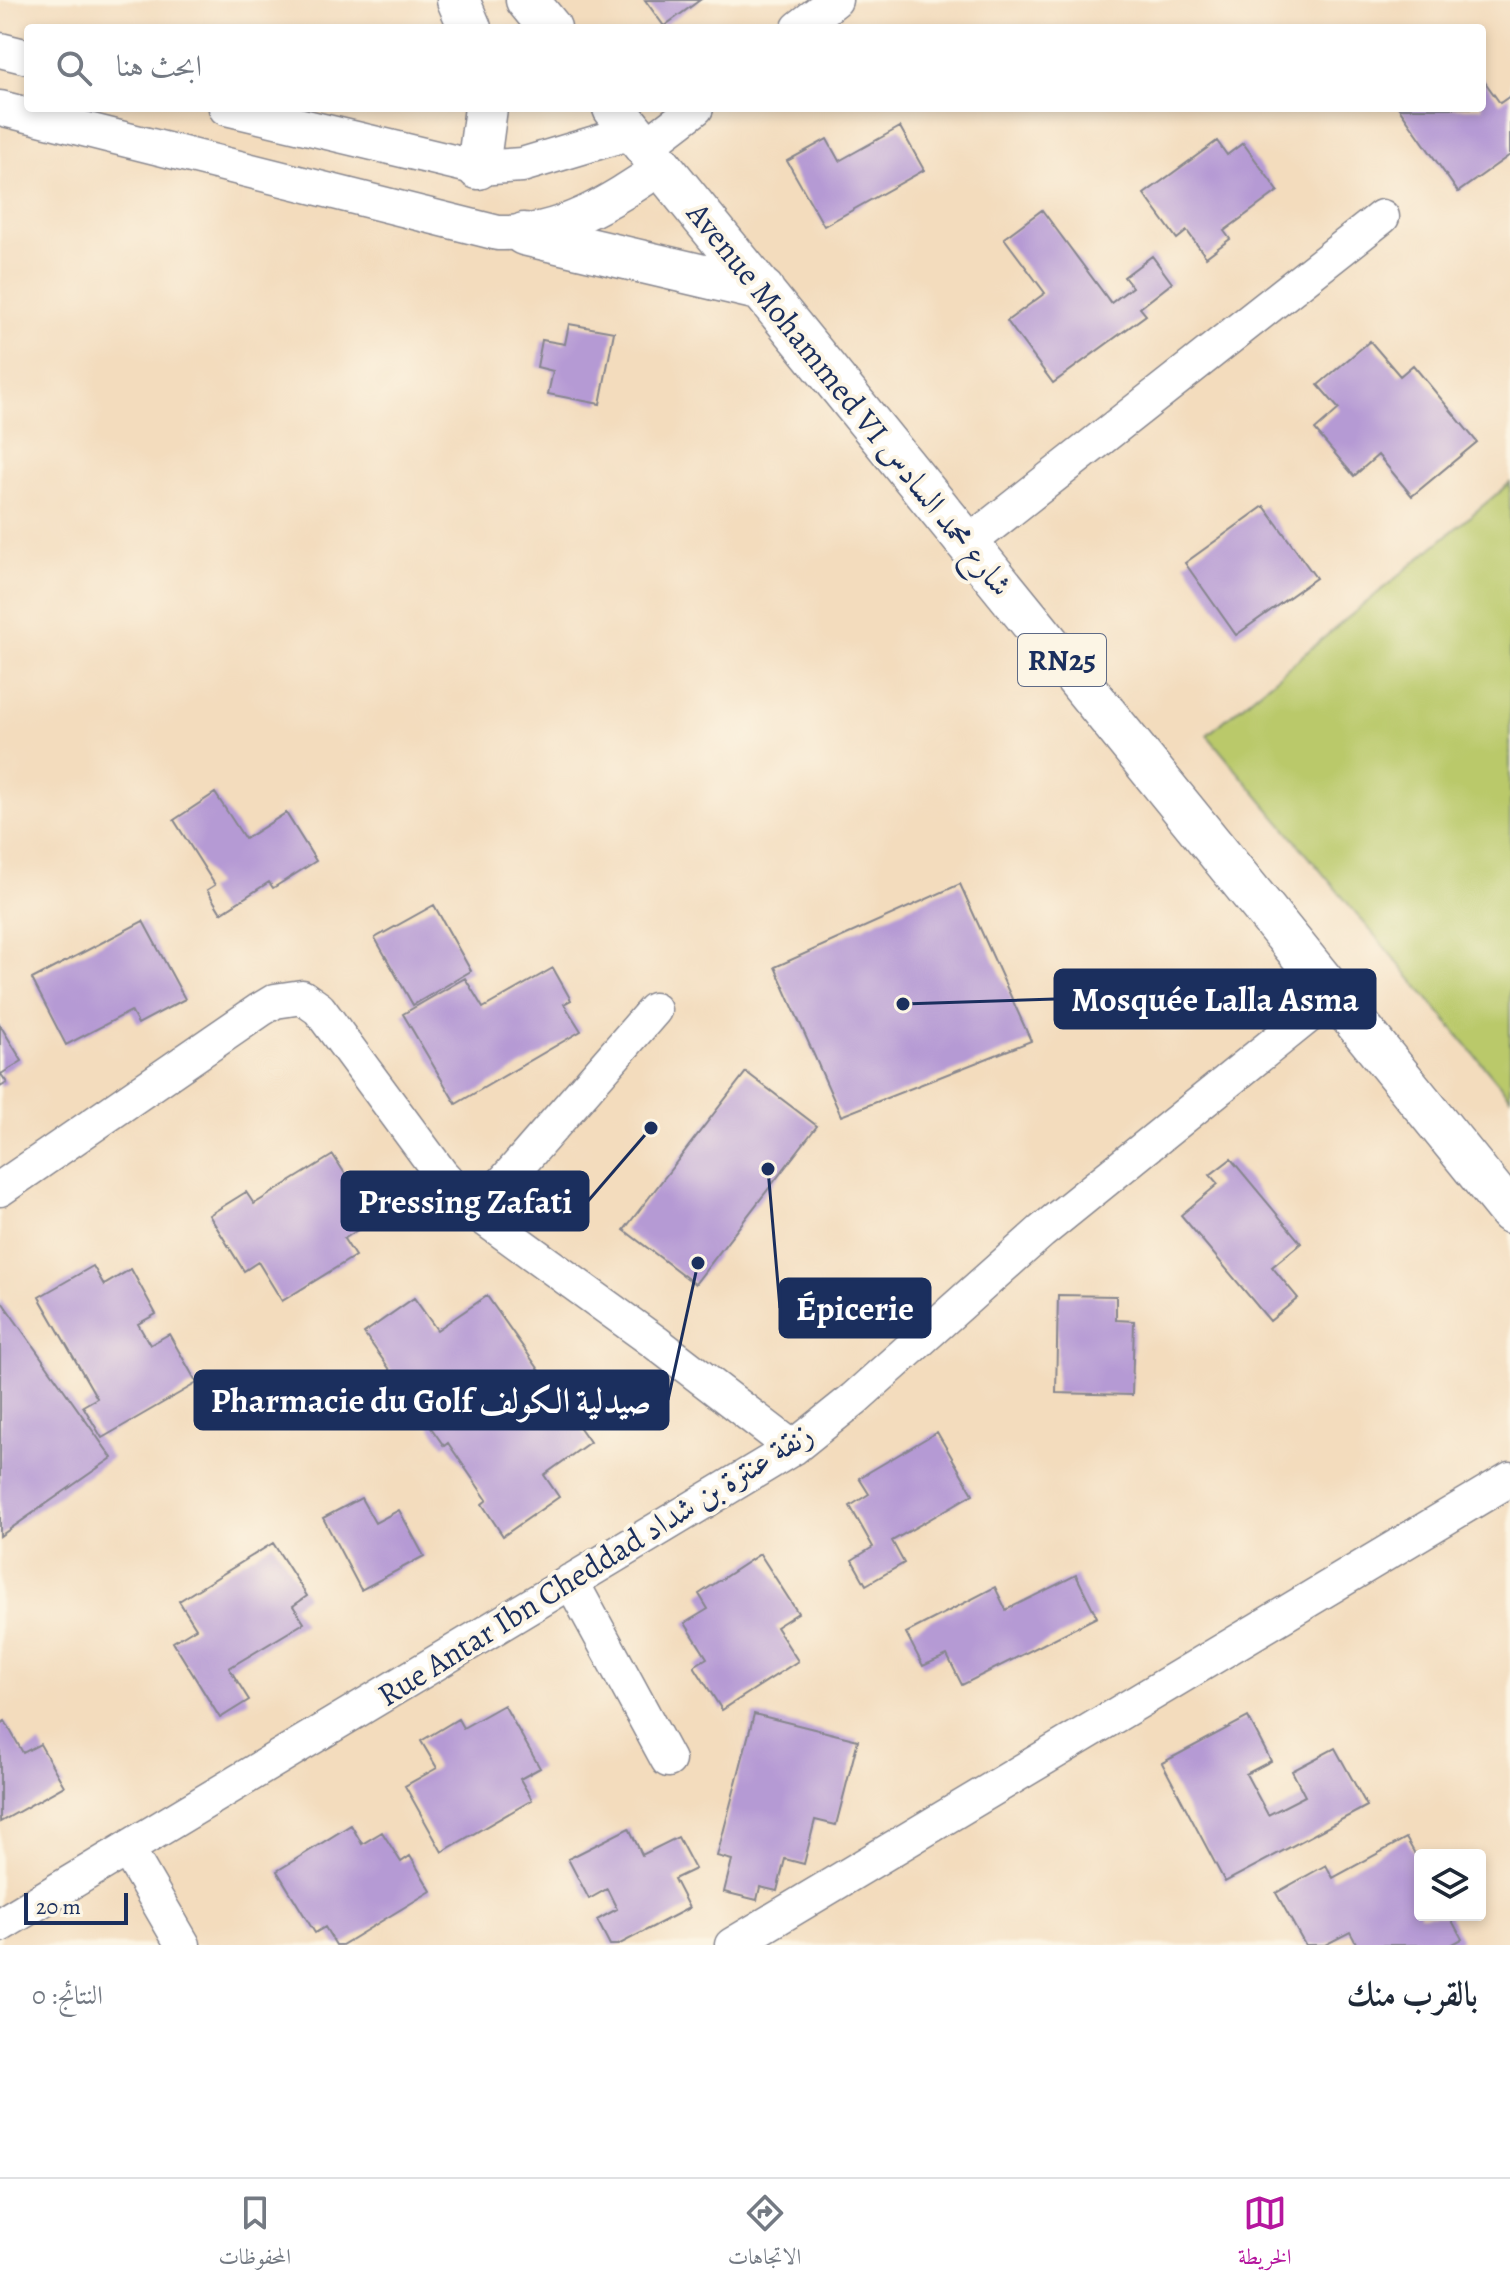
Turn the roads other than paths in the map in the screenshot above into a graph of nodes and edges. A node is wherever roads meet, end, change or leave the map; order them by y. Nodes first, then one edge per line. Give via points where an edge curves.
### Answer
1 (458, 0) edge
2 (527, 0) edge
3 (835, 0) edge
4 (468, 24) edge
5 (547, 24) edge
6 (804, 24) edge
7 (0, 50) edge
8 (24, 56) edge
9 (0, 108) edge
10 (243, 112) edge
11 (485, 112) edge
12 (688, 112) edge
13 (638, 138) edge
14 (478, 168) junction
15 (1382, 217) dead end
16 (524, 234) junction
17 (763, 290) junction
18 (967, 544) junction
19 (1334, 995) junction
20 (654, 1010) dead end
21 (0, 1189) edge
22 (1510, 1212) edge
23 (477, 1213) junction
24 (793, 1448) junction
25 (1510, 1479) edge
26 (571, 1581) junction
27 (668, 1760) dead end
28 (128, 1850) junction
29 (0, 1925) edge
30 (183, 1945) edge
31 (732, 1945) edge

1 - 4 main road
2 - 5 main road
3 - 6 street
7 - 8 street
9 - 16 street via 471,229
10 - 14 street
11 - 14 main road
12 - 13 street
13 - 14 street via 522,165
13 - 16 street via 598,208
13 - 17 main road, Avenue Mohammed VI شارع محمد السادس / RN25
15 - 18 street
16 - 17 main road
17 - 18 main road, Avenue Mohammed VI شارع محمد السادس / RN25
18 - 19 main road, Avenue Mohammed VI شارع محمد السادس / RN25
19 - 22 main road, Avenue Mohammed VI شارع محمد السادس / RN25
19 - 24 street, Rue Antar Ibn Cheddad زنقة عنترة بن شداد via 1041,1232
20 - 23 street
21 - 23 street via 260,1010 275,1001 302,997 319,1009 441,1174
23 - 24 street
24 - 26 street, Rue Antar Ibn Cheddad زنقة عنترة بن شداد
25 - 31 street
26 - 27 street
26 - 28 street, Rue Antar Ibn Cheddad زنقة عنترة بن شداد
28 - 29 street, Rue Antar Ibn Cheddad زنقة عنترة بن شداد
28 - 30 street

